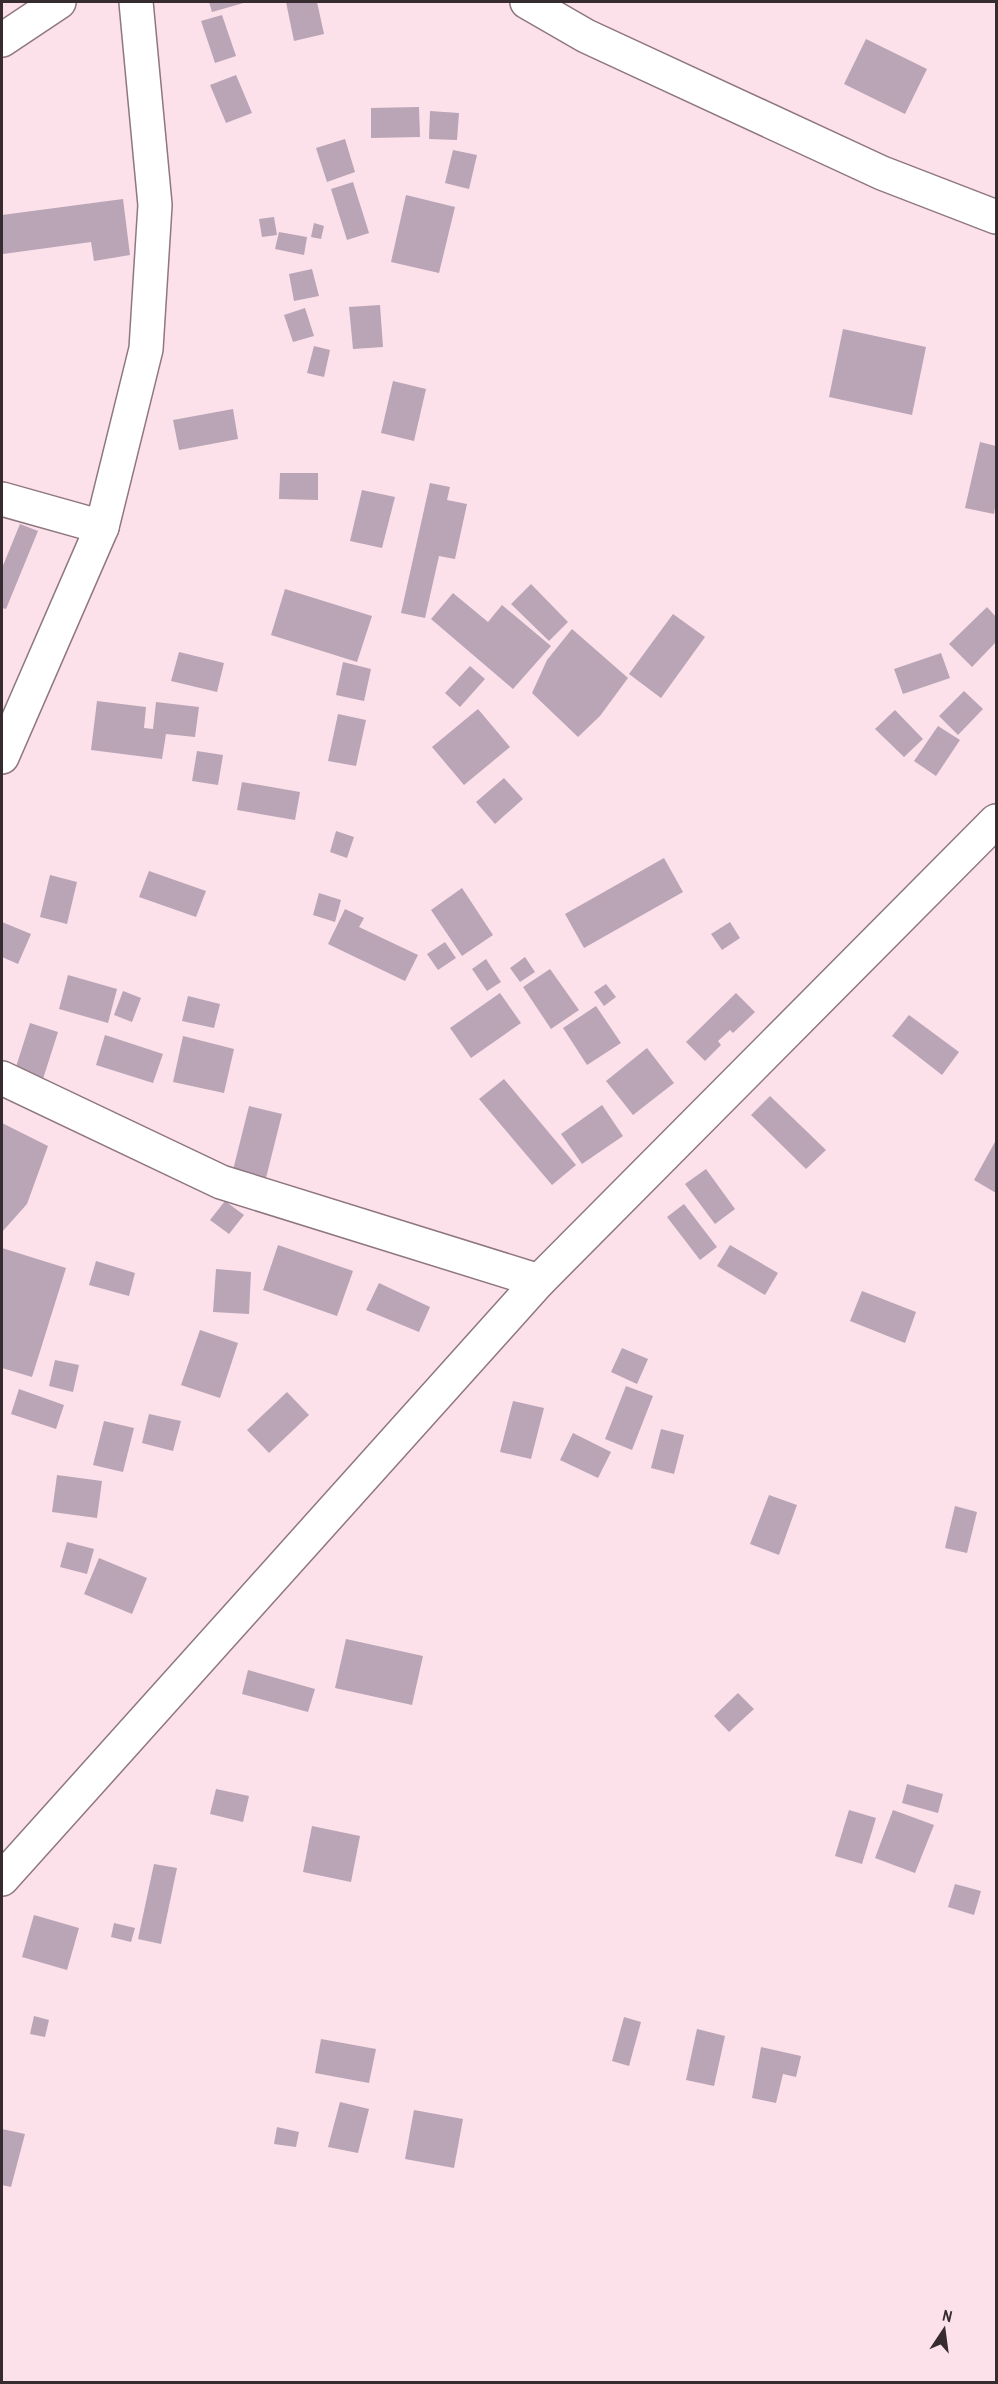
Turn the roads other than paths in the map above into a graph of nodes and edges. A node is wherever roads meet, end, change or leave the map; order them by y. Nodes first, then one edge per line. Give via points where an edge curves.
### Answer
1 (59, 2) edge
2 (136, 2) edge
3 (526, 2) edge
4 (2, 40) edge
5 (996, 217) edge
6 (2, 499) edge
7 (102, 527) junction
8 (2, 757) edge
9 (996, 821) edge
10 (2, 1078) edge
11 (539, 1281) junction
12 (2, 1879) edge

1 - 4 street
2 - 7 street via 154,205 146,349
3 - 5 street via 586,36 882,173
6 - 7 street
7 - 8 street
9 - 11 street
10 - 11 street via 221,1182
11 - 12 street

